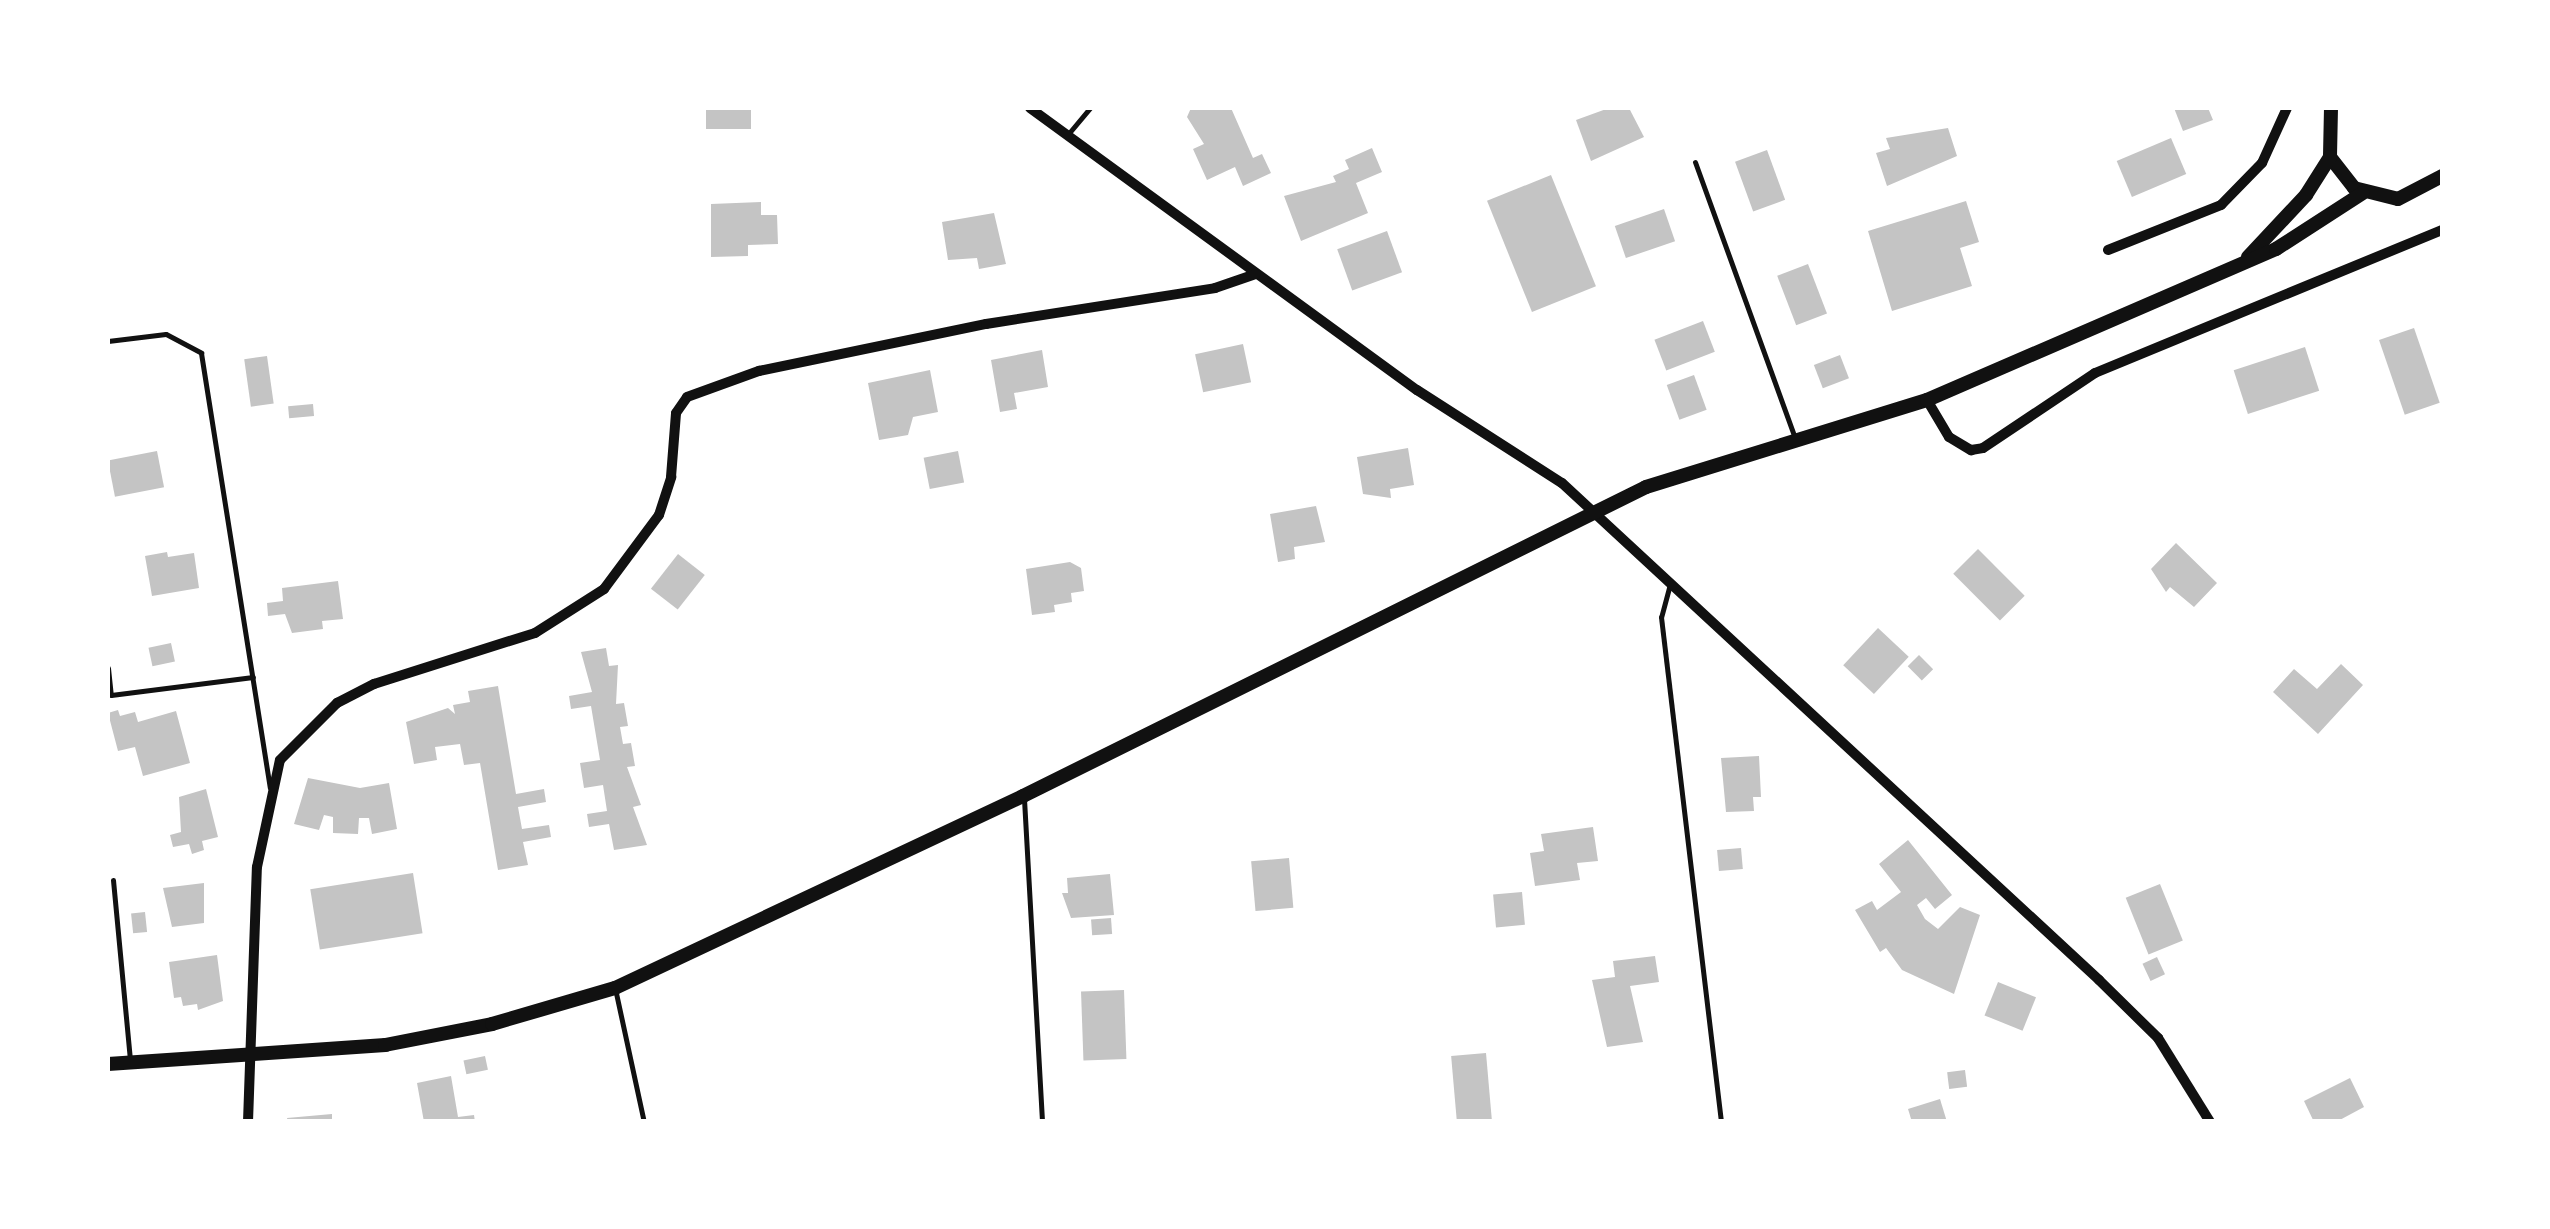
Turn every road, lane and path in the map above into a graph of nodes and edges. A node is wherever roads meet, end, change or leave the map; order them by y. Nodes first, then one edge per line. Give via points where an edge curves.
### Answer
1 (1030, 108) edge
2 (1077, 108) edge
3 (2287, 108) edge
4 (2331, 108) edge
5 (1087, 110) edge
6 (1067, 135) junction
7 (2330, 158) junction
8 (1695, 162) dead end
9 (2442, 176) edge
10 (2363, 193) junction
11 (2442, 230) edge
12 (2108, 250) dead end
13 (2245, 259) junction
14 (1256, 274) junction
15 (108, 341) edge
16 (1928, 400) junction
17 (1796, 442) junction
18 (1596, 513) junction
19 (1670, 584) junction
20 (108, 668) edge
21 (253, 677) junction
22 (270, 788) junction
23 (1023, 796) junction
24 (113, 880) dead end
25 (615, 988) junction
26 (248, 1058) junction
27 (130, 1063) junction
28 (108, 1064) edge
29 (248, 1122) edge
30 (644, 1122) edge
31 (1042, 1122) edge
32 (1721, 1122) edge
33 (2210, 1122) edge

1 - 6 street
2 - 5 lane
3 - 12 street via 2262,163 2221,205
4 - 7 street
5 - 6 lane
6 - 14 street
7 - 10 street
7 - 13 street via 2306,195
8 - 17 lane
9 - 10 street via 2398,199
10 - 13 street via 2302,235
11 - 16 street via 2096,373 1983,448 1971,450 1949,437
13 - 16 street
14 - 18 street
14 - 22 street via 1215,288 986,324 778,367 698,391 676,412 671,477 659,515 604,589 535,633 374,684 337,703 280,760
15 - 21 lane via 166,334 201,354
16 - 17 street
17 - 18 street via 1667,480
18 - 19 street
18 - 23 street
19 - 32 lane via 1662,617
19 - 33 street via 2135,1015 2158,1038
20 - 21 lane via 111,695
21 - 22 lane
22 - 26 street via 257,867
23 - 25 street
23 - 31 lane
24 - 27 lane
25 - 26 street via 437,1036
25 - 30 lane
26 - 27 street
26 - 29 street
27 - 28 street

